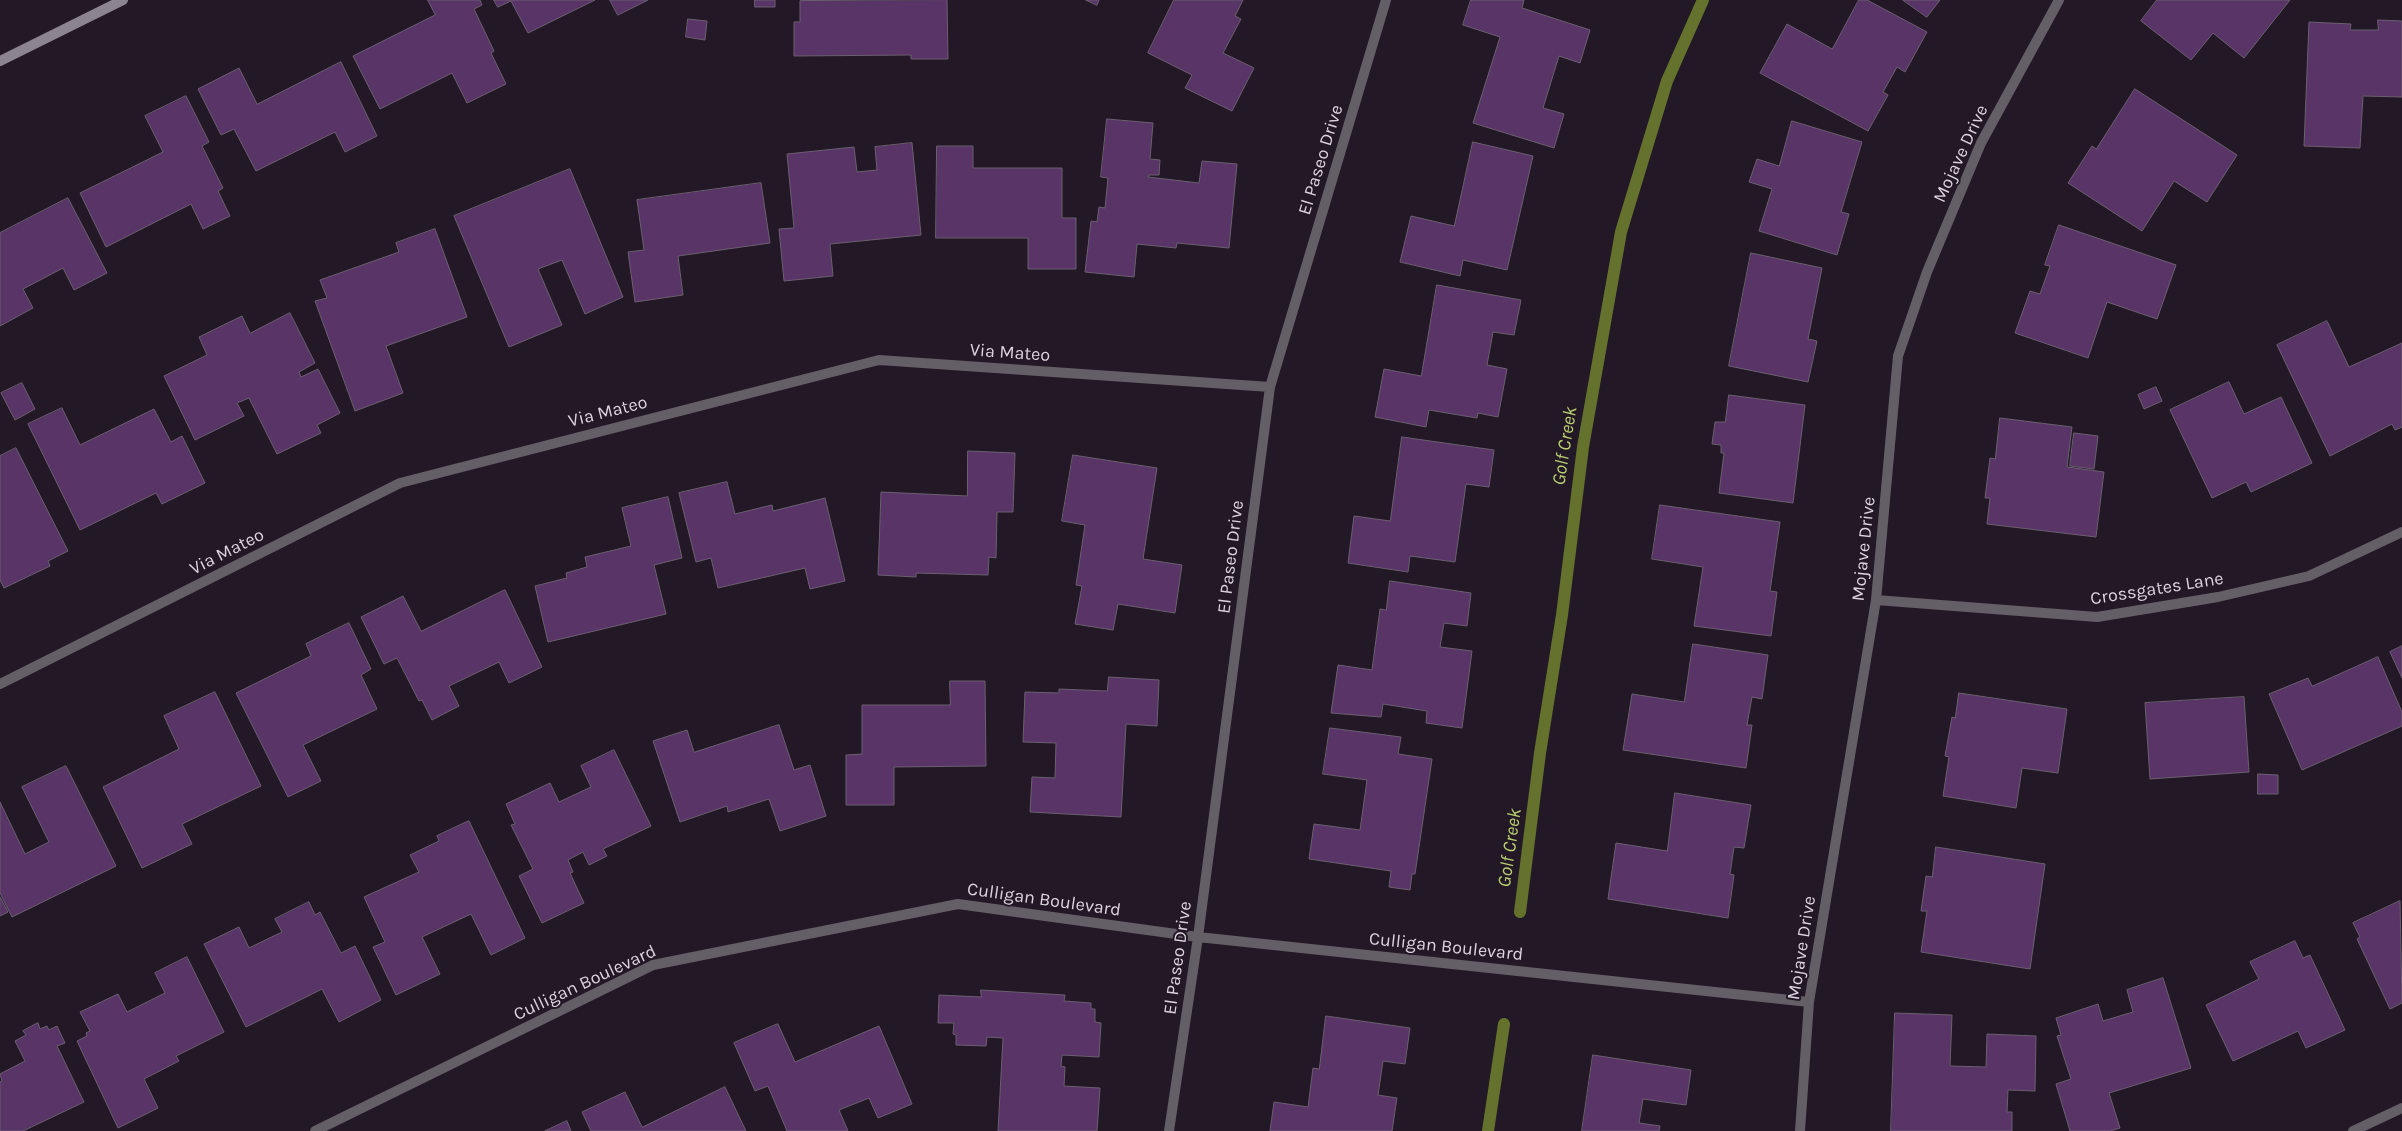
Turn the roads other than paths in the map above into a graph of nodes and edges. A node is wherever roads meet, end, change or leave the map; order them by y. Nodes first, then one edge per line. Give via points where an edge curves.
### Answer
1 (123, 0) edge
2 (1386, 0) edge
3 (2059, 0) edge
4 (0, 61) edge
5 (1270, 387) junction
6 (2402, 532) edge
7 (1876, 600) junction
8 (0, 684) edge
9 (1198, 937) junction
10 (1809, 1002) junction
11 (2402, 1108) edge
12 (315, 1131) edge
13 (1169, 1131) edge
14 (1800, 1131) edge
15 (2353, 1131) edge

1 - 4 main road
2 - 5 street, El Paseo Drive
3 - 7 street, Mojave Drive via 1980,142 1927,272 1898,356
5 - 8 street, Via Mateo via 879,360 400,483
5 - 9 street, El Paseo Drive
6 - 7 street, Crossgates Lane via 2309,576 2218,597 2097,617
7 - 10 street, Mojave Drive
9 - 10 street, Culligan Boulevard
9 - 12 street, Culligan Boulevard via 958,904 654,965
9 - 13 street, El Paseo Drive
10 - 14 street, Mojave Drive
11 - 15 street

